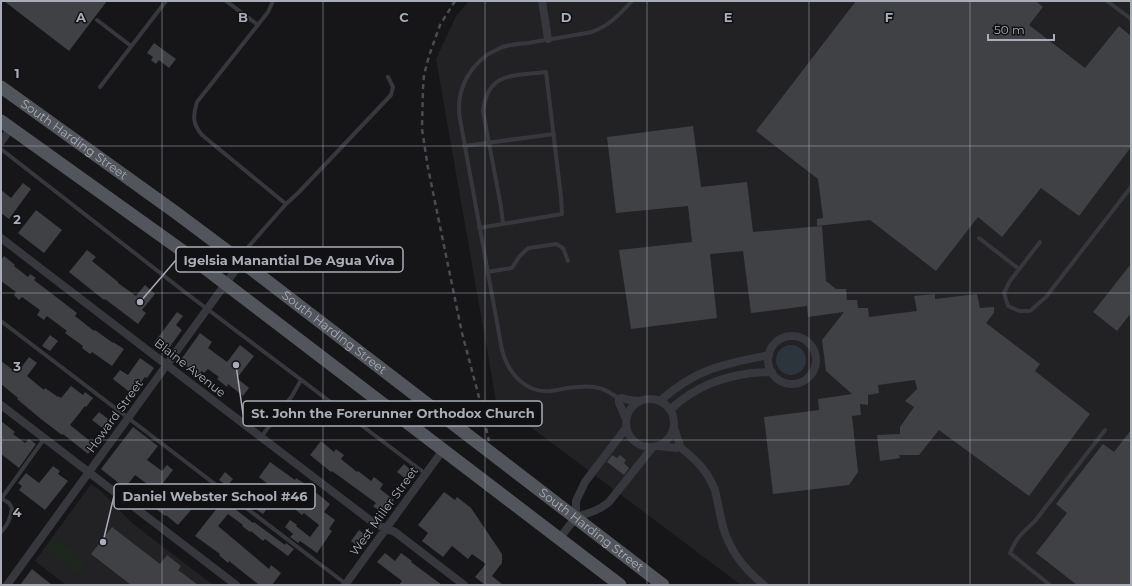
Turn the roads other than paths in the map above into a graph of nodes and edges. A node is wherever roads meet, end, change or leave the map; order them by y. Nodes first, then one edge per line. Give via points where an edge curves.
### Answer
1 (166, 1) edge
2 (226, 1) edge
3 (273, 1) edge
4 (542, 1) edge
5 (632, 1) edge
6 (1107, 1) edge
7 (1131, 19) edge
8 (97, 20) dead end
9 (258, 25) junction
10 (548, 40) junction
11 (131, 46) junction
12 (388, 77) dead end
13 (1, 87) edge
14 (100, 87) dead end
15 (6, 125) edge
16 (554, 134) junction
17 (1, 142) edge
18 (489, 142) junction
19 (464, 146) junction
20 (1, 150) edge
21 (1131, 187) edge
22 (286, 204) junction
23 (503, 224) junction
24 (479, 228) junction
25 (1, 238) edge
26 (979, 238) dead end
27 (1040, 242) dead end
28 (242, 261) junction
29 (568, 261) dead end
30 (1019, 269) junction
31 (487, 272) junction
32 (226, 283) junction
33 (207, 309) junction
34 (1, 321) edge
35 (769, 355) junction
36 (167, 365) junction
37 (772, 372) junction
38 (301, 380) junction
39 (619, 399) junction
40 (640, 401) junction
41 (660, 401) junction
42 (1, 405) edge
43 (670, 410) junction
44 (128, 419) junction
45 (626, 419) junction
46 (626, 428) junction
47 (674, 428) junction
48 (1105, 430) dead end
49 (261, 438) junction
50 (44, 439) junction
51 (655, 447) junction
52 (680, 447) junction
53 (443, 450) junction
54 (89, 473) junction
55 (426, 474) junction
56 (1, 498) edge
57 (576, 517) junction
58 (386, 529) junction
59 (1, 532) edge
60 (559, 539) junction
61 (612, 581) edge
62 (1, 582) edge
63 (8, 585) edge
64 (236, 585) edge
65 (346, 585) edge
66 (464, 585) edge
67 (620, 585) edge
68 (663, 585) edge
69 (764, 585) edge
70 (1050, 585) edge

1 - 11 lane
2 - 9 lane
3 - 9 lane
4 - 10 street
5 - 10 lane via 605,26 592,32
6 - 7 lane
8 - 11 lane
9 - 22 lane via 197,102 194,121 197,129 206,138
10 - 19 lane via 498,48 483,57 468,74 458,106
11 - 14 lane
12 - 22 lane via 393,87 391,95
13 - 28 main road, South Harding Street
15 - 17 street
15 - 32 main road
16 - 18 lane
16 - 18 lane via 546,72 506,77 495,82 484,100 483,111
16 - 23 lane via 562,214
18 - 19 lane
18 - 23 lane
19 - 24 lane
20 - 33 lane
21 - 30 lane via 1046,297 1030,311 1019,311 1008,306 1004,293
22 - 28 lane via 249,246
23 - 24 lane
24 - 31 lane
25 - 36 street, Blaine Avenue
26 - 30 lane
27 - 30 lane
28 - 32 street, Howard Street
28 - 57 main road, South Harding Street
29 - 31 lane via 563,248 556,244 529,248 512,268
31 - 39 lane via 504,357 516,378 529,387 548,391 594,387
32 - 33 street, Howard Street
32 - 53 main road
33 - 36 street, Howard Street
33 - 38 lane
34 - 44 lane
35 - 37 street
35 - 37 street via 779,340 794,336 809,343 816,358 813,372 803,382 784,383
35 - 41 street via 732,362 704,372 682,383
36 - 44 street, Howard Street
36 - 49 street, Blaine Avenue
37 - 43 street via 746,373 716,381 690,394
38 - 49 lane
38 - 55 lane
39 - 40 street
39 - 45 street
40 - 41 street
40 - 45 street via 630,408
41 - 43 street
42 - 50 street
43 - 47 street
44 - 54 street, Howard Street
44 - 65 lane
45 - 46 street
46 - 51 street via 630,437 640,446
46 - 57 street via 579,494 576,501
47 - 51 street via 669,439
47 - 52 street
48 - 70 lane via 1035,521 1015,541 1010,553
49 - 58 street, Blaine Avenue via 375,524
50 - 54 street
50 - 56 lane
51 - 52 street
51 - 57 street via 609,502 594,512
52 - 69 street via 705,472 715,490 730,544 742,563
53 - 55 street, West Miller Street
53 - 60 main road
54 - 63 street, Howard Street
54 - 64 street
55 - 58 street, West Miller Street
56 - 59 lane via 12,508 6,526
57 - 60 street
57 - 68 main road, South Harding Street
58 - 65 street, West Miller Street
58 - 66 street, Blaine Avenue via 395,532
60 - 61 main road
61 - 67 main road
62 - 63 street

